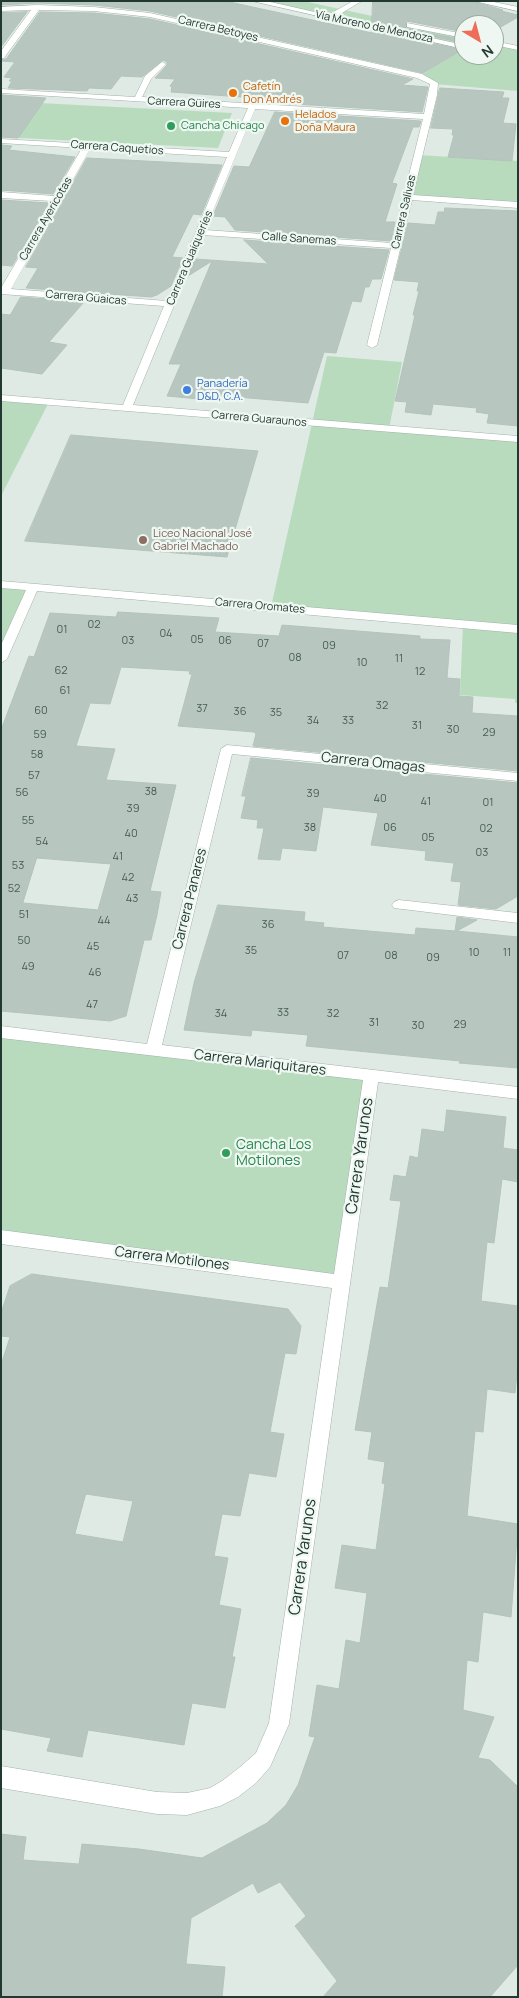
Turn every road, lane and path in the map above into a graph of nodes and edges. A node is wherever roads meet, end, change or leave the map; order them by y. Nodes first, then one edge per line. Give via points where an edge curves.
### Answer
1 (256, 1) edge
2 (359, 1) edge
3 (477, 1) edge
4 (327, 6) dead end
5 (37, 7) junction
6 (1, 9) edge
7 (518, 9) edge
8 (343, 10) junction
9 (352, 12) dead end
10 (329, 17) junction
11 (398, 22) dead end
12 (454, 34) edge
13 (454, 45) edge
14 (504, 45) edge
15 (518, 48) edge
16 (1, 56) edge
17 (162, 64) dead end
18 (432, 80) joint
19 (1, 91) edge
20 (137, 100) junction
21 (252, 107) junction
22 (427, 117) junction
23 (1, 141) edge
24 (87, 146) junction
25 (233, 155) junction
26 (1, 195) edge
27 (408, 198) junction
28 (57, 199) junction
29 (518, 205) edge
30 (201, 232) junction
31 (396, 246) junction
32 (3, 291) edge
33 (170, 304) junction
34 (372, 346) dead end
35 (1, 398) edge
36 (127, 408) junction
37 (518, 439) edge
38 (1, 584) edge
39 (33, 586) junction
40 (518, 629) edge
41 (1, 658) edge
42 (227, 748) joint
43 (518, 777) edge
44 (399, 905) dead end
45 (518, 918) edge
46 (1, 1032) edge
47 (153, 1050) junction
48 (371, 1076) junction
49 (518, 1093) edge
50 (1, 1237) edge
51 (342, 1282) junction
52 (1, 1777) edge

1 - 10 street, Vía Moreno de Mendoza
2 - 8 street
3 - 7 street
4 - 8 street, Vía Moreno de Mendoza
5 - 6 street, Carrera Betoyes
5 - 16 street
5 - 18 street, Carrera Betoyes via 114,10 164,17
8 - 9 street, Vía Moreno de Mendoza
8 - 10 street
10 - 13 street, Vía Moreno de Mendoza
11 - 12 street, Vía Moreno de Mendoza
14 - 15 street
17 - 20 street via 148,78
18 - 22 street, Carrera Salivas via 434,86
19 - 20 street, Carrera Güires
20 - 21 street, Carrera Güires
21 - 22 street, Carrera Güires
21 - 25 street, Carrera Guaiqueríes
22 - 27 street, Carrera Salivas
23 - 24 street, Carrera Caquetios
24 - 25 street, Carrera Caquetios
24 - 28 street, Carrera Ayericotas
25 - 30 street, Carrera Guaiqueríes
26 - 28 street
27 - 29 street
27 - 31 street, Carrera Salivas
28 - 32 street, Carrera Ayericotas
30 - 31 street, Calle Sanemas
30 - 33 street, Carrera Guaiqueríes
31 - 34 street, Carrera Salivas
32 - 33 street, Carrera Güaicas
33 - 36 street, Carrera Guaiqueríes
35 - 36 street, Carrera Guaraunos
36 - 37 street, Carrera Guaraunos
38 - 39 street, Carrera Oromates
39 - 40 street, Carrera Oromates
39 - 41 street
42 - 43 street, Carrera Omagas
42 - 47 street, Carrera Panares
44 - 45 street
46 - 47 street, Carrera Mariquitares
47 - 48 street, Carrera Mariquitares
48 - 49 street, Carrera Mariquitares
48 - 51 street, Carrera Yarunos
50 - 51 street, Carrera Motilones
51 - 52 street, Carrera Yarunos via 279,1724 263,1760 230,1788 212,1798 187,1804 157,1803

